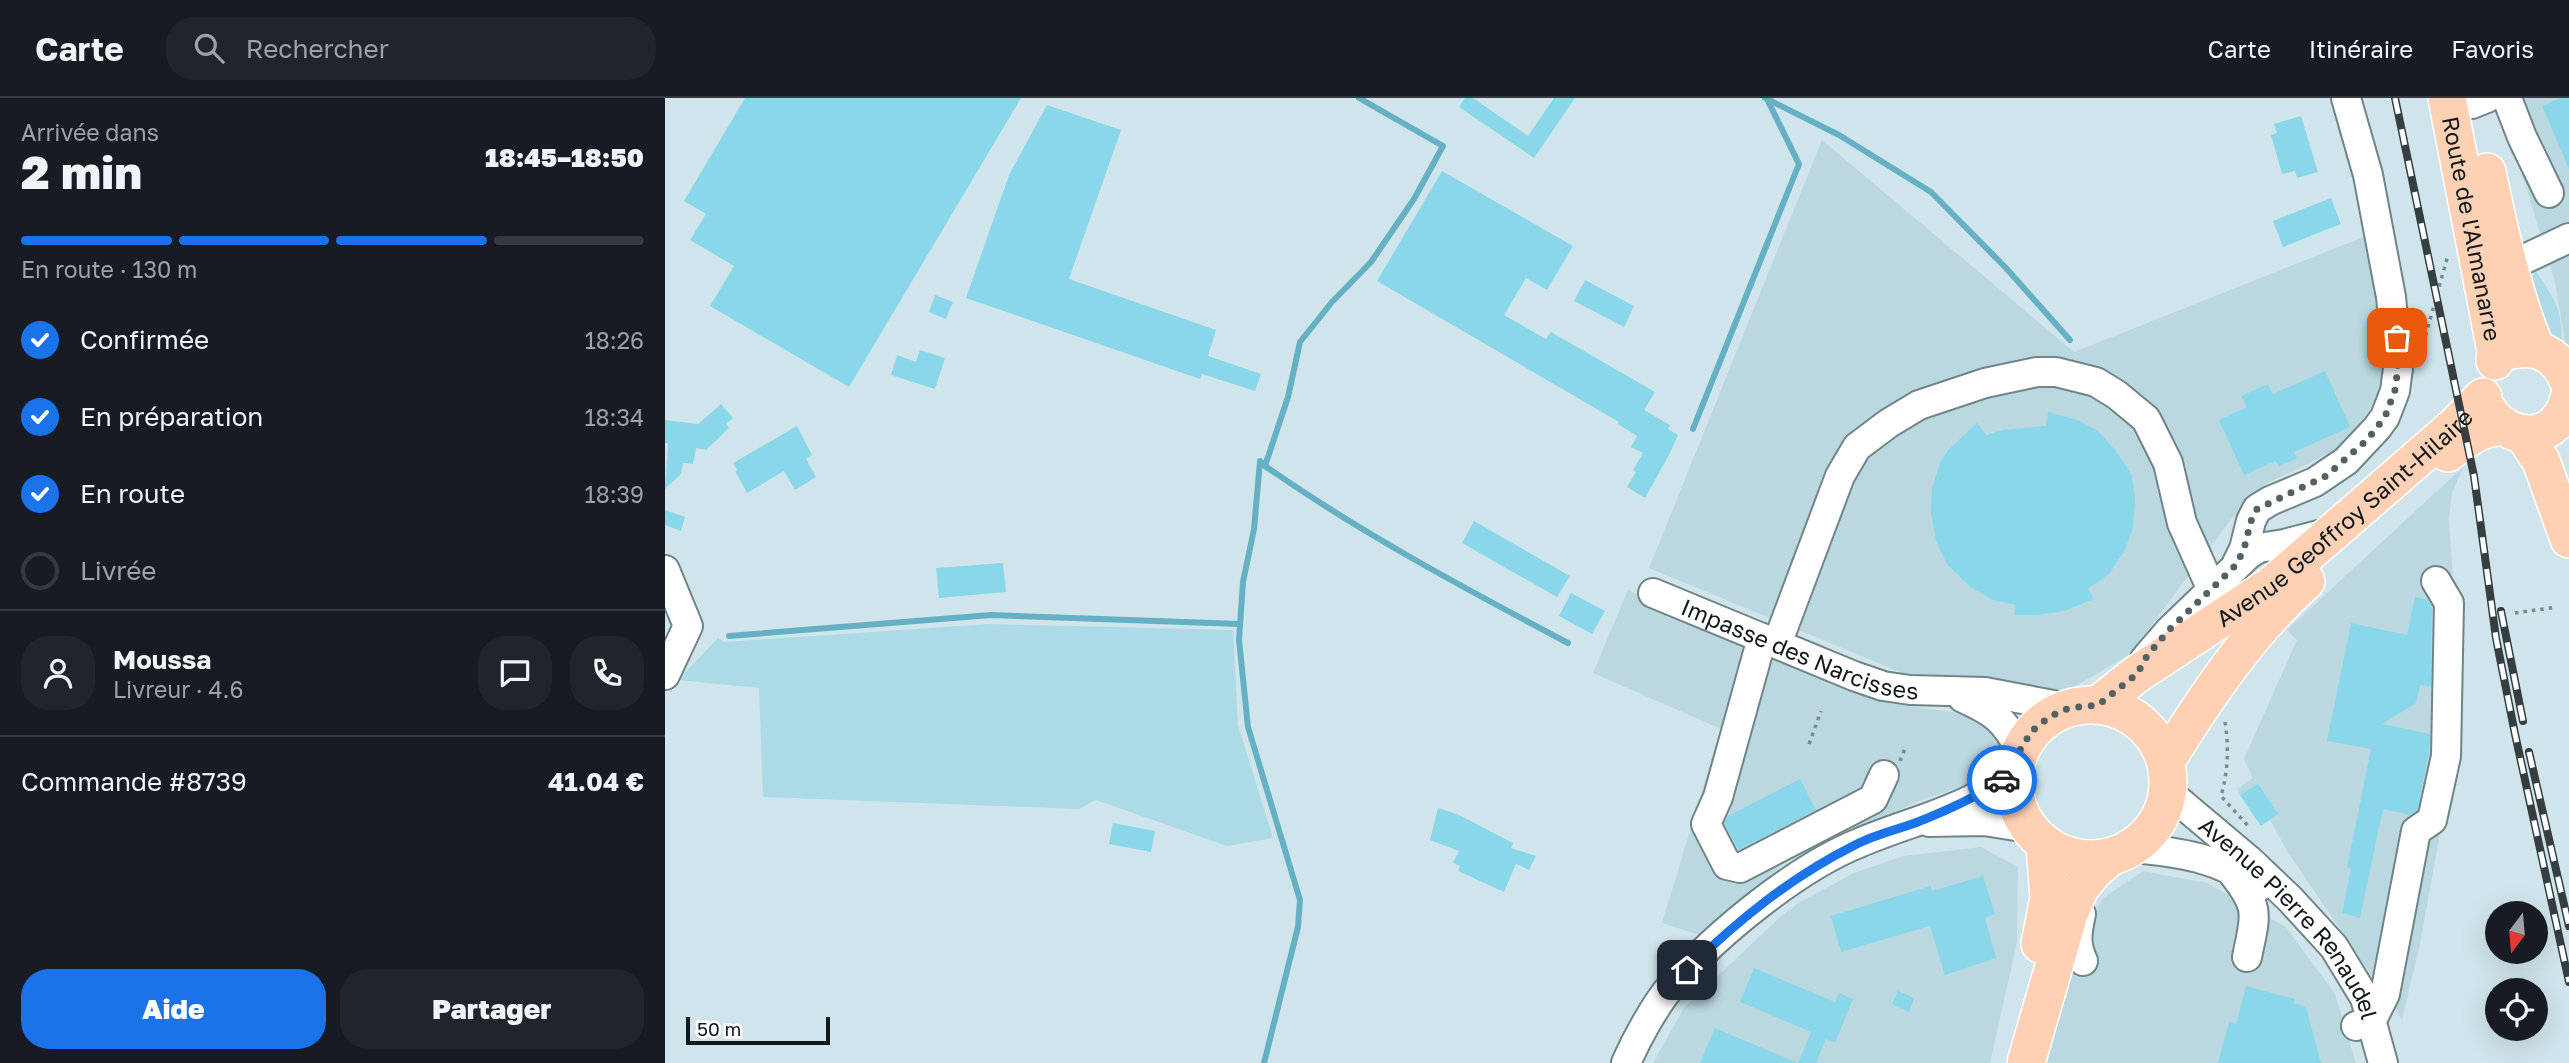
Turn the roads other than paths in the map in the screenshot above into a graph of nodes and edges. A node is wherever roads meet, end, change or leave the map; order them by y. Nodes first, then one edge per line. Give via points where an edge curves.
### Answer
1 (2346, 98) edge
2 (2477, 99) edge
3 (2549, 193) dead end
4 (2569, 239) edge
5 (2510, 266) junction
6 (2536, 349) junction
7 (2495, 361) junction
8 (2566, 405) edge
9 (2503, 419) junction
10 (2569, 498) edge
11 (2251, 521) junction
12 (2334, 531) junction
13 (2569, 539) edge
14 (2270, 546) junction
15 (2236, 565) junction
16 (665, 570) edge
17 (2436, 582) dead end
18 (2212, 590) junction
19 (1653, 593) dead end
20 (1769, 641) junction
21 (2137, 674) junction
22 (665, 675) edge
23 (1948, 692) junction
24 (2084, 706) junction
25 (2017, 761) junction
26 (1884, 775) dead end
27 (2167, 777) junction
28 (1916, 822) junction
29 (2037, 837) junction
30 (2122, 853) junction
31 (2227, 867) junction
32 (2247, 957) dead end
33 (2083, 961) dead end
34 (2364, 1023) junction
35 (1626, 1063) edge
36 (2009, 1063) edge
37 (2026, 1063) edge
38 (2367, 1063) edge
39 (2383, 1063) edge

1 - 11 street via 2368,175 2391,297 2398,368 2395,390 2385,417 2346,461 2315,482 2262,505
2 - 3 street via 2522,137
2 - 5 main road, Route de l'Almanarre via 2495,212
2 - 7 main road, Route de l'Almanarre via 2475,239
4 - 5 street
5 - 6 main road, Route de l'Almanarre
6 - 7 main road via 2514,350
6 - 8 main road via 2558,361 2565,371
7 - 9 main road via 2485,377
8 - 9 main road via 2535,434
8 - 10 main road
9 - 12 main road, Avenue Geoffroy Saint-Hilaire via 2455,426
9 - 13 main road via 2541,461
9 - 27 main road, Avenue Geoffroy Saint-Hilaire via 2457,445 2294,591 2250,639 2193,718
11 - 14 street via 2257,539
11 - 15 street
12 - 14 street
12 - 21 main road, Avenue Geoffroy Saint-Hilaire via 2272,585
14 - 15 street via 2259,548
15 - 18 street
16 - 22 street via 688,626
17 - 34 street via 2449,603 2446,756 2432,820 2416,831 2385,994
18 - 20 street via 2182,523 2168,463 2146,419 2096,383 2037,372 1919,405 1857,447
18 - 21 street via 2169,630
19 - 20 street, Impasse des Narcisses
20 - 23 street, Impasse des Narcisses via 1883,686
20 - 26 street via 1749,681 1718,797 1706,824 1727,865 1740,868 1873,799
21 - 24 main road, Avenue Geoffroy Saint-Hilaire
23 - 24 street, Impasse des Narcisses via 1985,692
23 - 25 street, Impasse des Narcisses via 2004,722
24 - 25 main road via 2049,717 2032,731
24 - 27 main road via 2121,711 2140,723 2156,740
25 - 28 street via 1978,796
25 - 29 main road via 2014,792 2019,811
27 - 30 main road via 2162,814 2150,833
27 - 34 street, Avenue Pierre Renaudel via 2334,947 2365,998
28 - 29 street via 1984,821
28 - 35 street via 1857,843 1790,881 1720,937 1671,986
29 - 30 main road via 2077,858
29 - 36 main road via 2048,883 2047,912
30 - 31 street, Avenue Pierre Renaudel via 2194,856
30 - 33 street via 2082,910 2076,933
30 - 37 main road via 2093,872 2080,888
31 - 32 street via 2256,915
31 - 34 street, Avenue Pierre Renaudel via 2279,904
34 - 38 street, Avenue Pierre Renaudel
34 - 39 street, Avenue Pierre Renaudel

